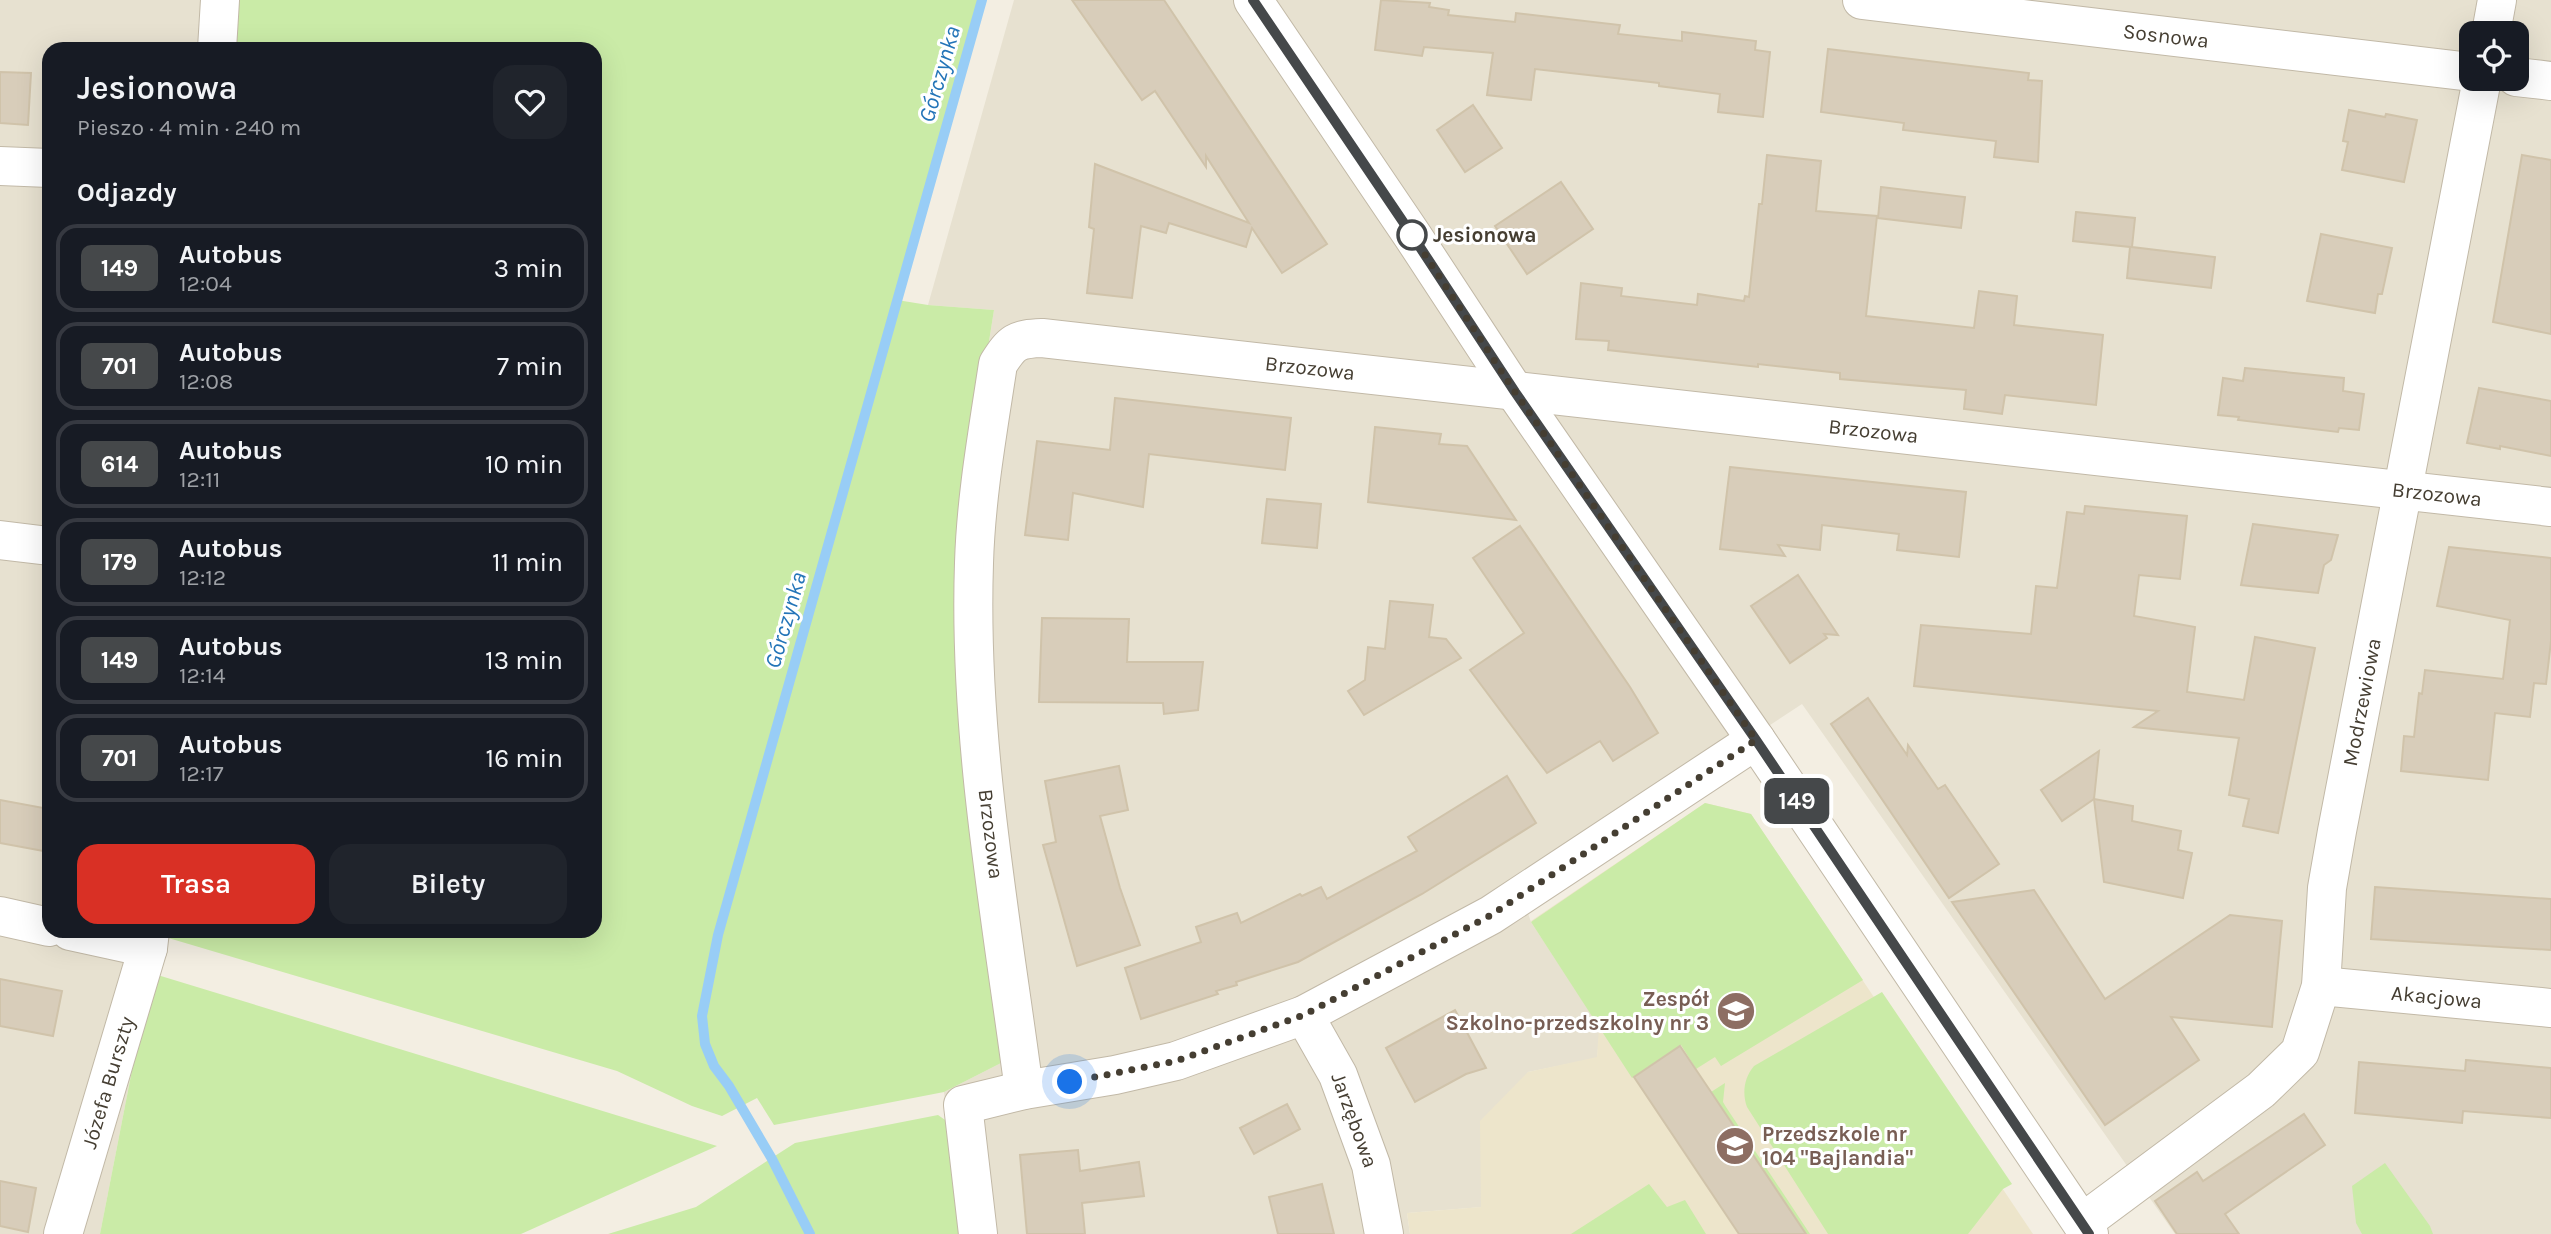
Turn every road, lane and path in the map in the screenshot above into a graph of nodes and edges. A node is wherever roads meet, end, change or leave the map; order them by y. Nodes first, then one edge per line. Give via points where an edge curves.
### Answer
1 (220, 0) edge
2 (1253, 0) edge
3 (1862, 0) edge
4 (2497, 0) edge
5 (2493, 21) edge
6 (217, 42) edge
7 (2459, 71) edge
8 (2529, 78) edge
9 (2551, 81) edge
10 (2480, 91) edge
11 (0, 166) edge
12 (42, 168) edge
13 (1515, 392) junction
14 (2404, 490) junction
15 (2551, 507) edge
16 (0, 540) edge
17 (42, 545) edge
18 (1756, 740) junction
19 (0, 916) edge
20 (42, 925) edge
21 (149, 939) edge
22 (2320, 986) junction
23 (2551, 1009) edge
24 (1304, 1015) junction
25 (1024, 1090) junction
26 (2085, 1229) edge
27 (63, 1234) edge
28 (978, 1234) edge
29 (1384, 1234) edge

1 - 6 street
2 - 13 street
3 - 7 street, Sosnowa
4 - 5 street
8 - 9 street
10 - 14 street, Modrzewiowa
11 - 12 street
13 - 14 street, Brzozowa
13 - 18 street
13 - 25 street, Brzozowa via 1042,338 1021,339 1009,347 998,364 977,506 974,619 984,778
14 - 15 street, Brzozowa
14 - 22 street, Modrzewiowa via 2337,831
16 - 17 street
18 - 24 street via 1491,915
18 - 26 street
19 - 20 street
21 - 27 street, Józefa Burszty
22 - 23 street, Akacjowa
22 - 26 street, Modrzewiowa via 2301,1052 2261,1090
24 - 25 street via 1176,1061
24 - 29 street, Jarzębowa via 1338,1075 1371,1165
25 - 28 street via 963,1105

